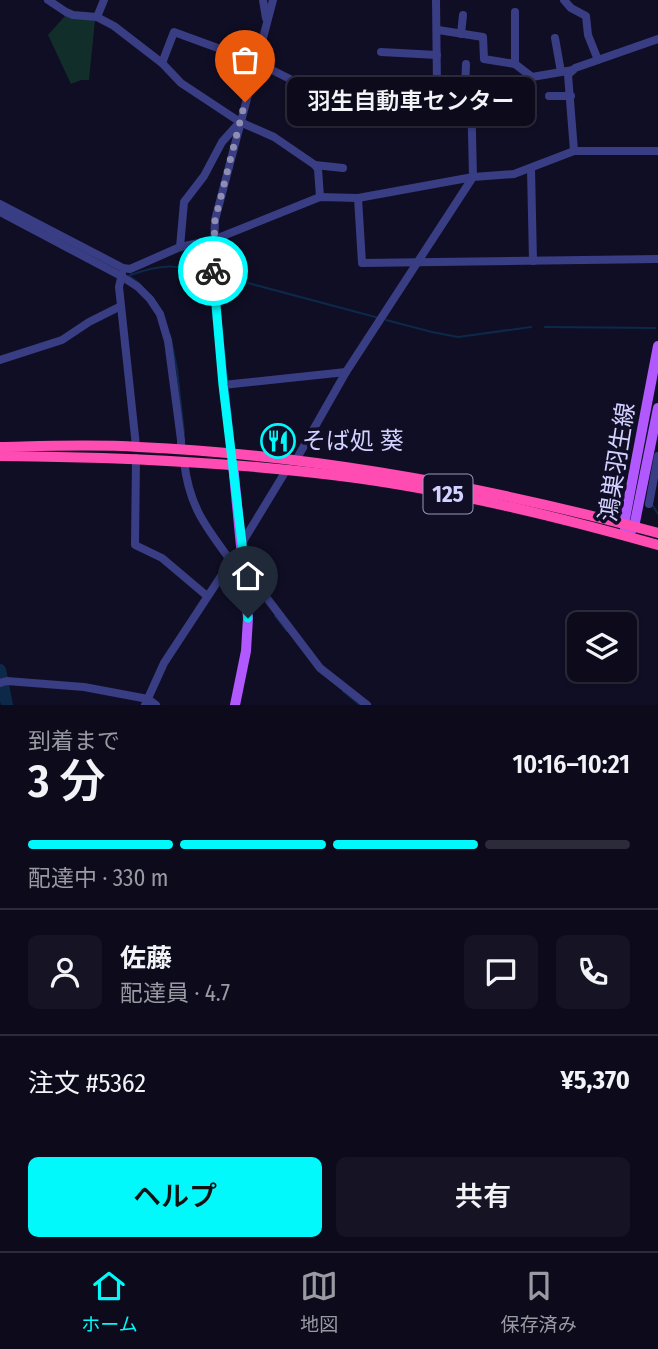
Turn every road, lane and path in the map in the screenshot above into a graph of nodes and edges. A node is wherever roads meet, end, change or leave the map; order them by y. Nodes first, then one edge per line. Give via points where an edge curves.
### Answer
1 (48, 0) edge
2 (104, 0) edge
3 (263, 0) edge
4 (273, 0) edge
5 (436, 0) edge
6 (564, 0) edge
7 (515, 12) dead end
8 (463, 15) dead end
9 (97, 17) junction
10 (267, 20) junction
11 (438, 30) junction
12 (461, 34) junction
13 (555, 38) dead end
14 (658, 39) edge
15 (381, 52) dead end
16 (437, 55) junction
17 (598, 60) junction
18 (256, 62) junction
19 (162, 63) junction
20 (466, 64) dead end
21 (515, 64) junction
22 (573, 70) junction
23 (561, 72) junction
24 (345, 82) dead end
25 (437, 87) junction
26 (465, 89) junction
27 (549, 96) dead end
28 (571, 96) junction
29 (432, 109) dead end
30 (240, 122) junction
31 (574, 151) junction
32 (658, 151) edge
33 (315, 165) junction
34 (343, 168) dead end
35 (531, 169) junction
36 (473, 177) junction
37 (320, 197) junction
38 (358, 198) junction
39 (0, 204) edge
40 (0, 212) edge
41 (213, 240) junction
42 (180, 247) junction
43 (658, 259) edge
44 (533, 261) junction
45 (417, 262) junction
46 (123, 272) junction
47 (121, 306) junction
48 (658, 346) edge
49 (0, 360) edge
50 (346, 372) junction
51 (223, 385) junction
52 (658, 408) edge
53 (0, 447) edge
54 (181, 449) junction
55 (136, 452) junction
56 (0, 456) edge
57 (658, 456) edge
58 (232, 459) junction
59 (296, 460) junction
60 (184, 461) junction
61 (287, 470) junction
62 (649, 504) dead end
63 (629, 525) junction
64 (658, 533) edge
65 (627, 536) junction
66 (242, 543) junction
67 (658, 545) edge
68 (245, 572) junction
69 (207, 596) junction
70 (0, 683) edge
71 (146, 702) edge
72 (156, 705) edge
73 (235, 705) edge
74 (367, 705) edge

1 - 9 street via 73,15
2 - 9 street
3 - 10 street
4 - 10 street
5 - 11 street
6 - 17 street via 586,16
7 - 21 street
8 - 12 street
9 - 19 street
10 - 18 street
11 - 12 street
11 - 16 street
12 - 21 street via 483,37 484,59
13 - 23 street
14 - 17 street
15 - 16 street
16 - 25 street
17 - 22 street
18 - 19 street via 174,32
18 - 24 street via 296,82
18 - 30 street
19 - 30 street via 181,82
20 - 26 street
21 - 23 street via 532,77
22 - 23 street
22 - 28 street via 568,75
25 - 26 street
25 - 29 street
26 - 36 street via 472,96
27 - 28 street
28 - 31 street
30 - 33 street via 274,137
30 - 41 street
30 - 42 street via 184,202
31 - 32 street
31 - 35 street
33 - 34 street
33 - 37 street
35 - 36 street
35 - 44 street
36 - 38 street
36 - 45 street
37 - 38 street
37 - 41 street
38 - 45 street via 362,263
39 - 46 street
40 - 46 street
41 - 42 street
41 - 51 street
42 - 46 street
43 - 44 street
44 - 45 street
45 - 50 street
46 - 47 street
46 - 54 street via 160,314 168,341
47 - 49 street via 62,340
47 - 55 street
48 - 63 main road, 鴻巣羽生線
50 - 51 street
50 - 59 street
51 - 58 street
52 - 63 main road, 鴻巣羽生線
53 - 55 highway, 125
54 - 55 highway, 125
54 - 58 highway, 125
55 - 56 highway, 125
55 - 60 highway, 125
55 - 69 street via 135,545 162,558
57 - 62 street
58 - 59 highway, 125
58 - 60 highway, 125
58 - 61 highway, 125
58 - 66 main road
59 - 63 highway, 125 via 471,488
60 - 69 street via 195,510 232,558
61 - 65 highway, 125 via 432,491
61 - 66 street
63 - 64 highway, 125
63 - 65 main road, 鴻巣羽生線
65 - 67 highway, 125
66 - 68 main road
68 - 73 main road via 246,651
68 - 74 street via 320,668
69 - 71 street via 164,663
70 - 71 street via 84,687
71 - 72 street

